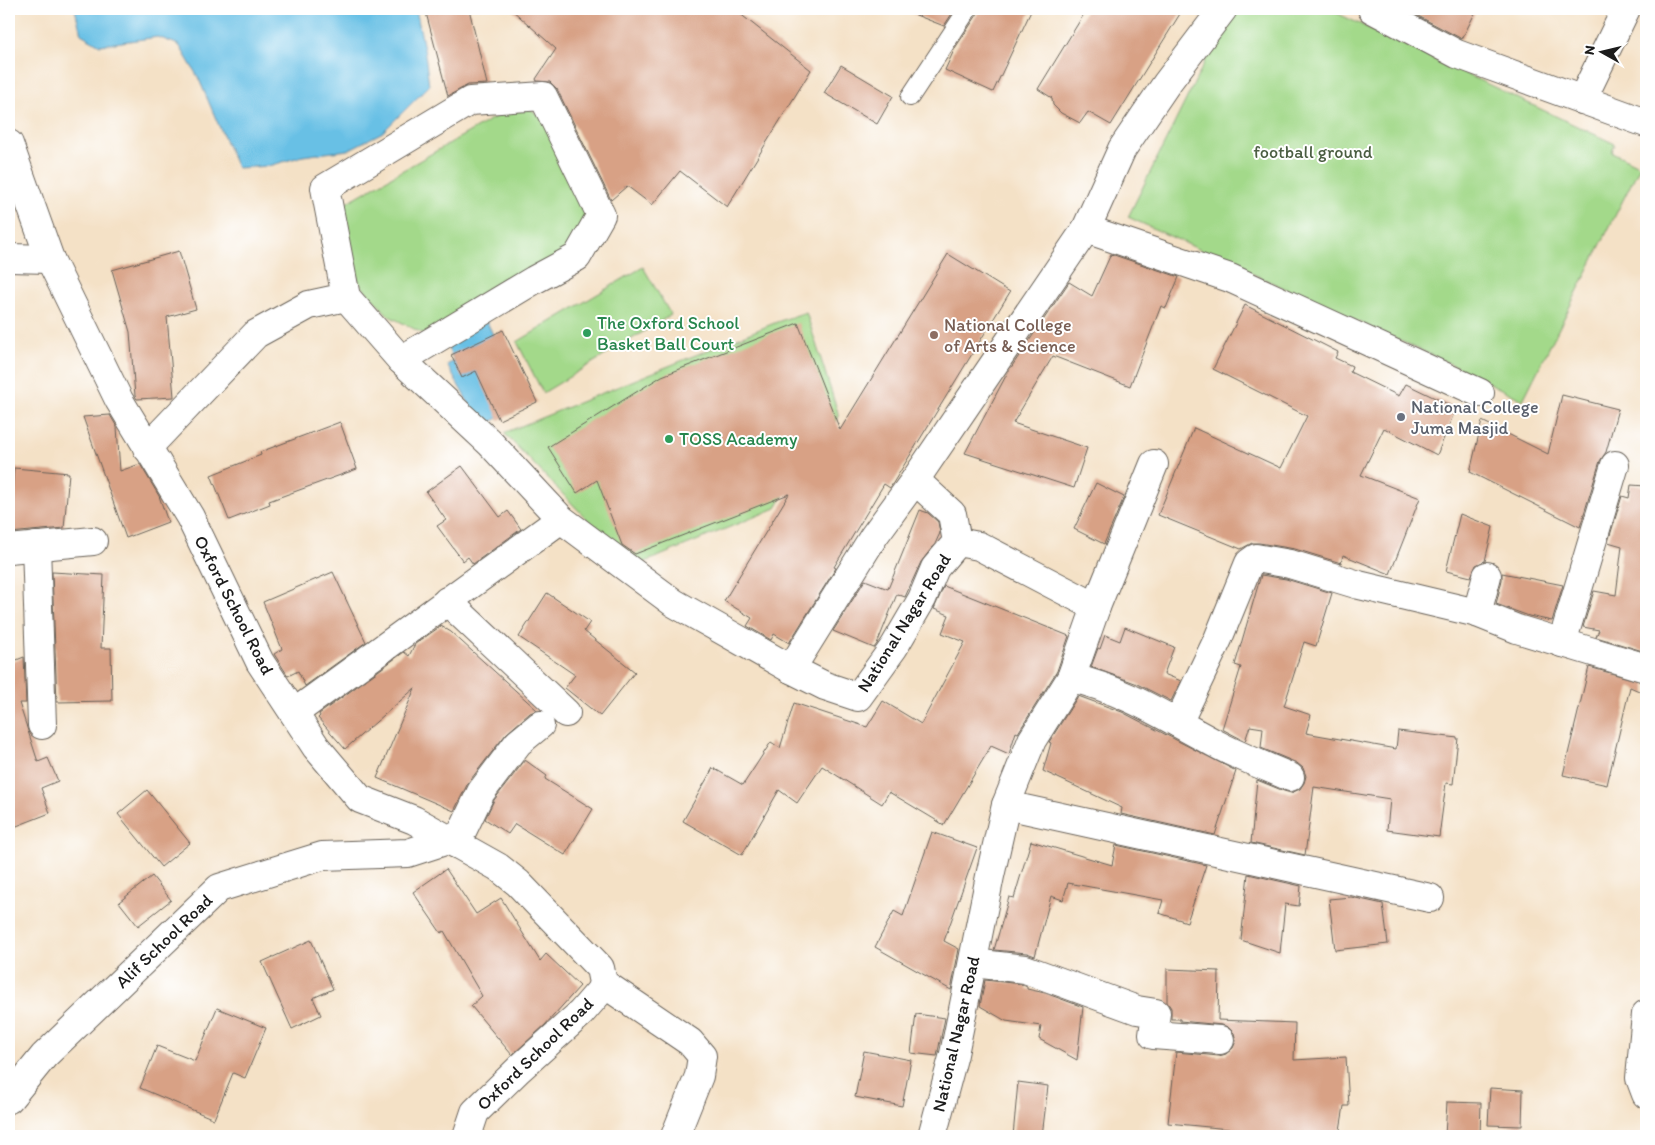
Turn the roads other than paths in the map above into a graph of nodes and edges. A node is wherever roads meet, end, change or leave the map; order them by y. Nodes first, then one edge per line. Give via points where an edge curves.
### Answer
1 (968, 9) edge
2 (1223, 9) edge
3 (1372, 9) edge
4 (1626, 9) edge
5 (910, 97) dead end
6 (1582, 100) junction
7 (1646, 122) edge
8 (9, 144) edge
9 (1086, 229) junction
10 (9, 258) edge
11 (50, 259) junction
12 (346, 298) junction
13 (401, 360) junction
14 (1480, 394) dead end
15 (147, 448) junction
16 (1154, 464) dead end
17 (1614, 465) dead end
18 (915, 480) junction
19 (561, 519) junction
20 (93, 541) dead end
21 (957, 542) junction
22 (36, 546) junction
23 (9, 549) edge
24 (1487, 576) dead end
25 (448, 602) junction
26 (1096, 607) junction
27 (1477, 612) junction
28 (1562, 643) junction
29 (1646, 668) edge
30 (791, 670) junction
31 (1071, 678) junction
32 (294, 713) junction
33 (566, 713) dead end
34 (1178, 723) junction
35 (42, 725) dead end
36 (540, 725) dead end
37 (1290, 777) dead end
38 (1006, 805) junction
39 (452, 842) junction
40 (1430, 898) dead end
41 (973, 963) junction
42 (603, 983) junction
43 (1646, 1014) edge
44 (1220, 1040) dead end
45 (12, 1091) edge
46 (1646, 1094) edge
47 (467, 1136) edge
48 (674, 1136) edge
49 (932, 1136) edge

1 - 5 lane
2 - 9 street via 1122,148
3 - 6 street via 1458,54
4 - 6 street
6 - 7 street
8 - 11 street, Oxford School Road
9 - 14 street via 1230,278
9 - 18 street
10 - 11 street
11 - 15 street, Oxford School Road via 119,400
12 - 13 street, National Nagar Road
12 - 13 street via 325,188 470,101 543,96 601,215 577,257
12 - 15 street via 309,305 256,334
13 - 19 street, National Nagar Road via 490,443
15 - 32 street, Oxford School Road via 190,517 260,662
16 - 26 street
17 - 28 street
18 - 21 street via 952,514
18 - 30 street via 874,536
19 - 25 street
19 - 30 street, National Nagar Road via 674,603
20 - 22 street
21 - 26 street, National Nagar Road via 979,546
21 - 30 street, National Nagar Road via 935,568 922,600 858,697
22 - 23 street
22 - 35 street
24 - 27 street
25 - 32 street
25 - 33 street
26 - 31 street, National Nagar Road
27 - 28 street
27 - 34 street via 1256,558 1248,563 1218,638
28 - 29 street
31 - 34 street via 1130,698
31 - 38 street, National Nagar Road via 1032,740
32 - 39 street, Oxford School Road via 316,747 360,799 414,820
34 - 37 street via 1222,747
36 - 39 street via 518,743 481,792
38 - 40 street
38 - 41 street, National Nagar Road
39 - 42 street, Oxford School Road via 498,867 518,883 600,968
39 - 45 street, Alif School Road via 408,853 322,856 219,888 44,1056
41 - 44 street via 1025,969 1137,1010 1156,1013 1154,1035
41 - 49 street, National Nagar Road
42 - 47 street, Oxford School Road via 581,1013 475,1112
42 - 48 street via 690,1042 702,1056 700,1076
43 - 46 street via 1640,1078

